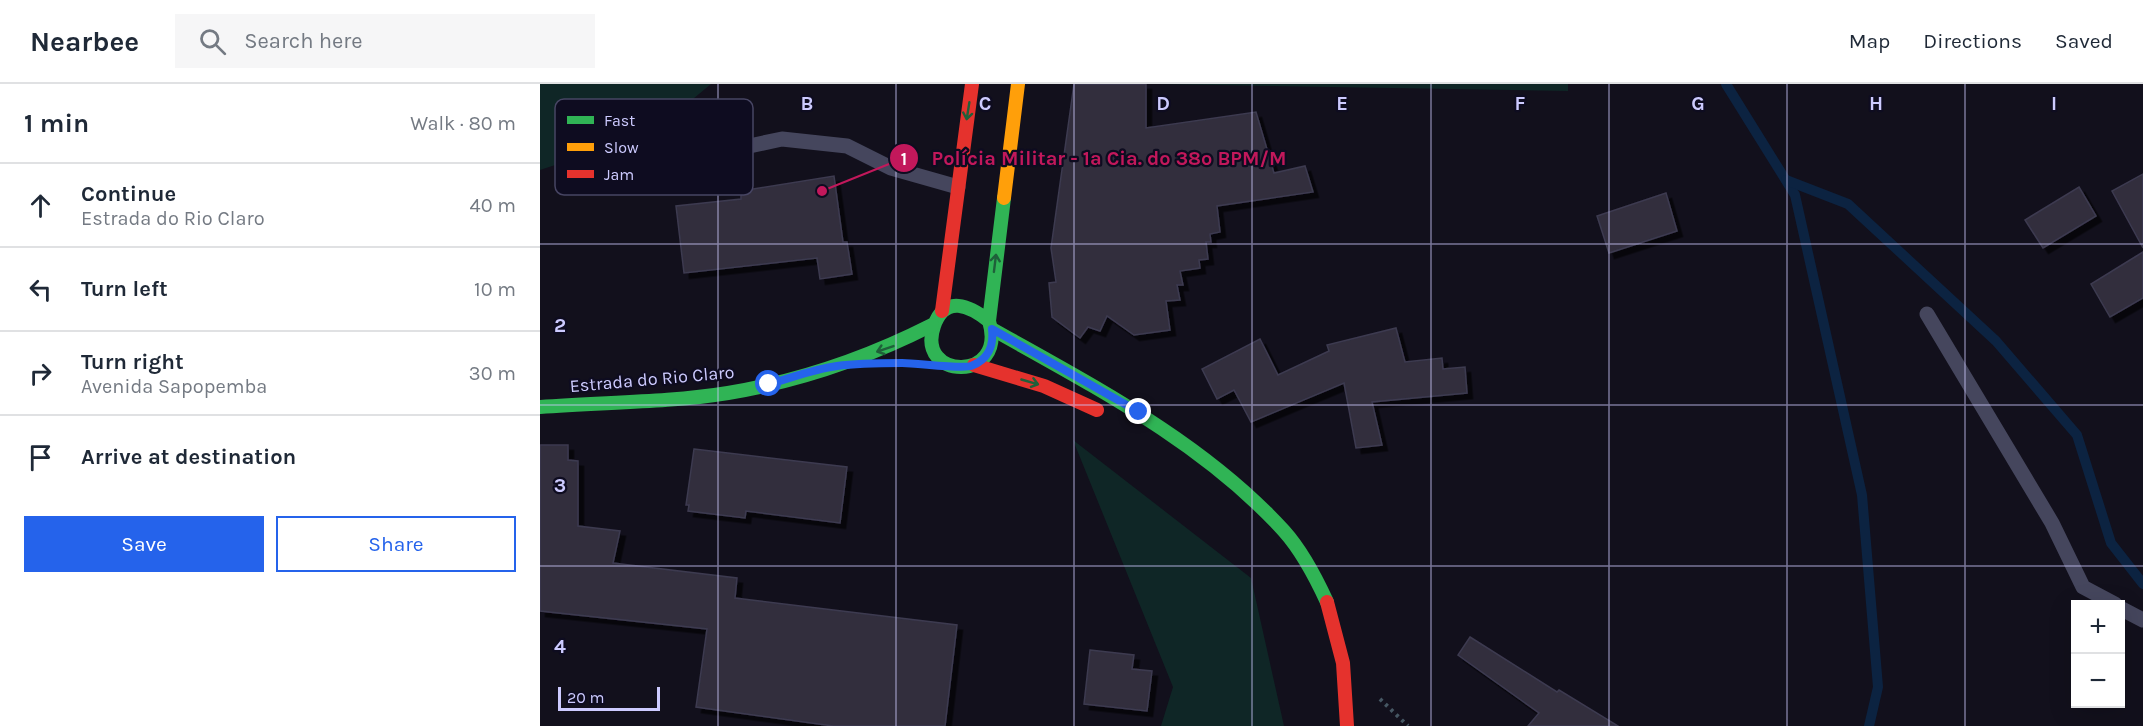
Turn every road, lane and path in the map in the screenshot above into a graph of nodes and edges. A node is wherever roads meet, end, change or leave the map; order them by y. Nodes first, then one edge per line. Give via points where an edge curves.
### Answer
1 (972, 84) edge
2 (1018, 84) edge
3 (753, 145) edge
4 (958, 187) junction
5 (942, 311) junction
6 (1927, 314) dead end
7 (932, 325) junction
8 (991, 325) junction
9 (879, 364) dead end
10 (924, 364) dead end
11 (947, 364) junction
12 (974, 365) junction
13 (836, 366) junction
14 (540, 407) edge
15 (1108, 414) dead end
16 (1129, 424) dead end
17 (1192, 452) junction
18 (2107, 600) edge
19 (2125, 610) edge
20 (2143, 620) edge
21 (1347, 726) edge

1 -> 4 main road
8 -> 2 main road
3 - 4 lane via 782,139 847,146 891,168
4 - 5 main road
5 - 7 main road
5 - 8 main road via 963,305 973,307
6 - 18 lane via 2052,523 2083,587
7 - 11 main road via 934,352
7 -> 13 main road, Estrada do Rio Claro via 897,345
8 - 12 main road via 991,347
8 - 17 main road via 1139,412
9 - 13 main road, Estrada do Rio Claro
10 - 11 main road
11 - 12 main road via 965,368
12 -> 15 main road via 1044,386
13 - 14 main road, Estrada do Rio Claro via 697,397
16 - 17 main road
17 - 21 main road via 1263,508 1286,533 1316,579 1328,604 1343,663
19 - 20 lane

